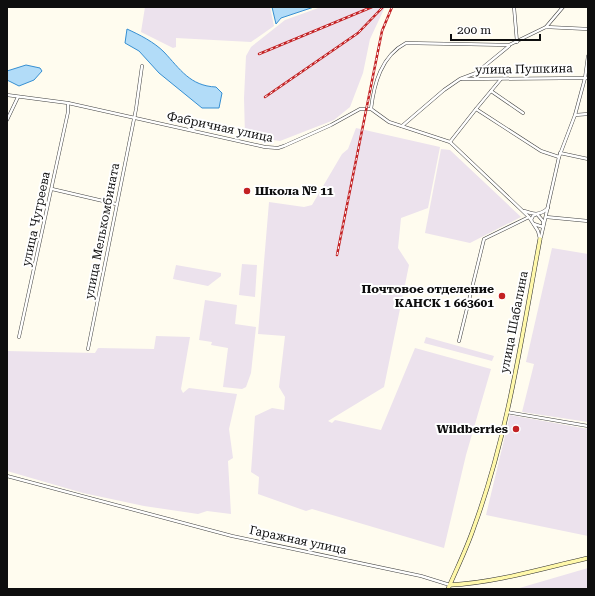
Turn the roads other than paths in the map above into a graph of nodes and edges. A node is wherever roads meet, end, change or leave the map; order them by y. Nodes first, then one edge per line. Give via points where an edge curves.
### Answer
1 (514, 7) edge
2 (564, 7) edge
3 (546, 27) junction
4 (588, 29) edge
5 (517, 42) junction
6 (509, 45) junction
7 (588, 56) edge
8 (142, 66) dead end
9 (586, 78) edge
10 (460, 79) junction
11 (501, 79) junction
12 (491, 91) junction
13 (7, 95) edge
14 (18, 97) junction
15 (68, 103) junction
16 (371, 109) junction
17 (476, 109) junction
18 (523, 113) dead end
19 (588, 114) edge
20 (575, 115) junction
21 (133, 117) junction
22 (7, 120) edge
23 (401, 127) junction
24 (450, 142) junction
25 (560, 153) junction
26 (559, 157) junction
27 (588, 159) edge
28 (52, 189) junction
29 (116, 204) junction
30 (548, 208) junction
31 (521, 210) junction
32 (537, 214) junction
33 (529, 217) junction
34 (546, 217) junction
35 (531, 220) junction
36 (588, 221) edge
37 (534, 224) junction
38 (543, 227) junction
39 (540, 239) junction
40 (19, 338) dead end
41 (459, 341) dead end
42 (88, 349) dead end
43 (507, 412) junction
44 (588, 426) edge
45 (7, 476) edge
46 (588, 558) edge
47 (449, 587) edge

1 - 5 street
2 - 3 street
3 - 4 street
3 - 5 street
5 - 6 street
6 - 10 street via 476,73
6 - 16 street via 412,42 401,46 385,64 376,81
7 - 9 street, улица Шабалина
8 - 21 street, улица Мелькомбината
9 - 11 street, улица Пушкина
9 - 20 street, улица Шабалина
10 - 11 street, улица Пушкина
10 - 23 street
11 - 12 street
12 - 17 street
12 - 18 street
13 - 14 street, Фабричная улица
14 - 15 street, Фабричная улица
14 - 22 street
15 - 21 street, Фабричная улица
15 - 28 street, улица Чугреева
16 - 21 street, Фабричная улица via 360,109 278,148
16 - 23 street
17 - 24 street
17 - 26 street via 541,151
19 - 20 street
20 - 25 street, улица Шабалина
21 - 29 street, улица Мелькомбината
23 - 24 street
24 - 31 street
25 - 26 street, улица Шабалина
25 - 27 street
26 - 30 street, улица Шабалина
28 - 29 street
28 - 40 street, улица Чугреева
29 - 42 street, улица Мелькомбината
30 - 32 street
30 - 34 street, улица Шабалина
31 - 32 street
31 - 33 street
32 - 35 street
32 - 38 street via 543,221
33 - 35 street
33 - 41 street via 484,239
34 - 36 street
34 - 38 street, улица Шабалина
35 - 37 street
37 - 38 street
37 - 39 street
38 - 39 street, улица Шабалина
39 - 43 street, улица Шабалина
43 - 44 street
43 - 47 street, улица Шабалина via 474,528
45 - 47 street, Гаражная улица via 232,536 421,576
46 - 47 street, Гаражная улица

